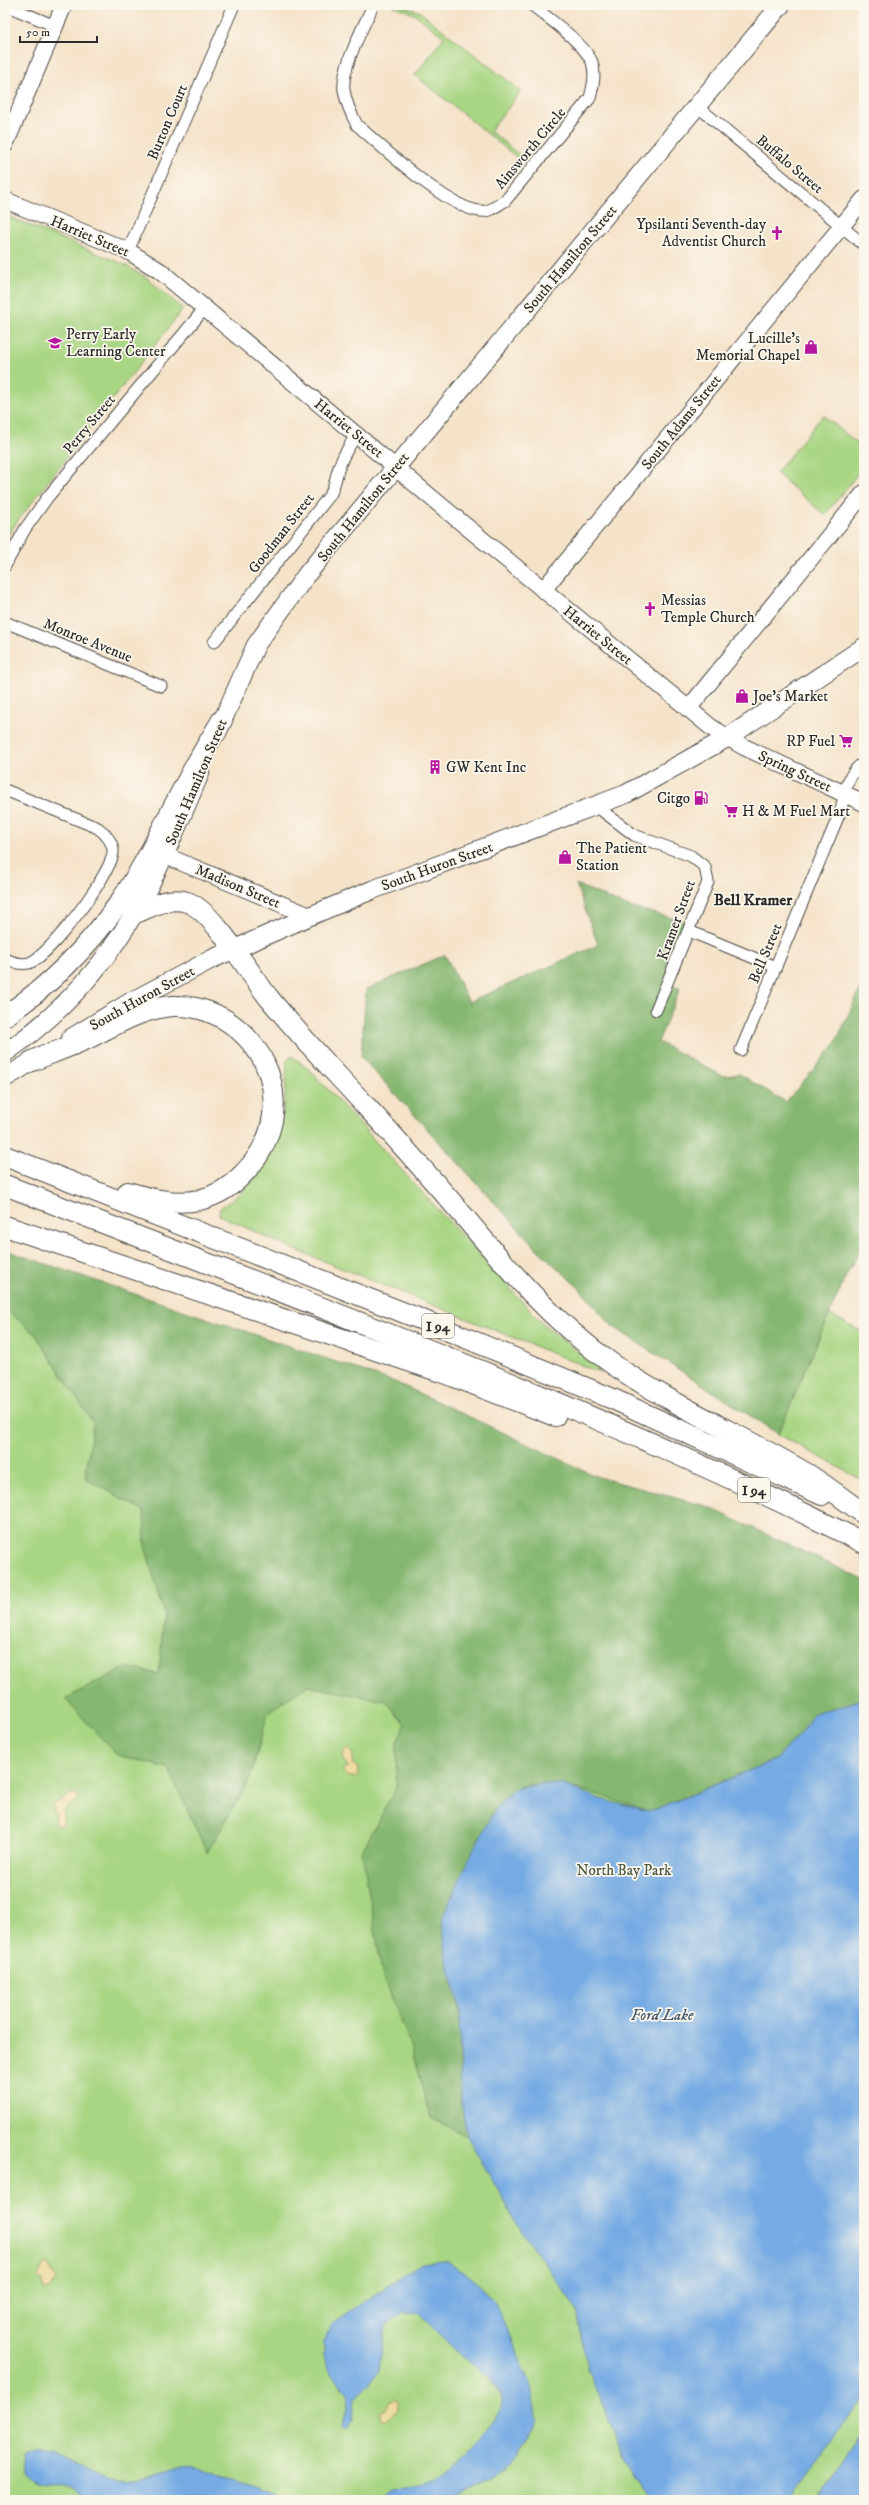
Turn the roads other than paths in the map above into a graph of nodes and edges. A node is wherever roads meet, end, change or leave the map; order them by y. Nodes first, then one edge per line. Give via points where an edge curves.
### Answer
1 (5, 5) edge
2 (64, 5) edge
3 (234, 5) edge
4 (373, 5) edge
5 (532, 5) edge
6 (781, 5) edge
7 (55, 26) junction
8 (697, 106) junction
9 (5, 145) edge
10 (864, 199) edge
11 (5, 200) edge
12 (842, 226) junction
13 (864, 244) edge
14 (128, 251) junction
15 (205, 308) junction
16 (357, 434) junction
17 (396, 466) junction
18 (864, 493) edge
19 (5, 566) edge
20 (543, 590) junction
21 (5, 622) edge
22 (214, 642) dead end
23 (864, 647) edge
24 (160, 686) dead end
25 (688, 709) junction
26 (222, 720) junction
27 (727, 738) junction
28 (864, 762) edge
29 (5, 790) edge
30 (844, 794) junction
31 (864, 803) edge
32 (596, 806) junction
33 (166, 856) junction
34 (136, 913) junction
35 (310, 916) junction
36 (689, 931) junction
37 (233, 951) junction
38 (5, 958) edge
39 (776, 967) junction
40 (656, 1010) dead end
41 (5, 1016) edge
42 (741, 1050) dead end
43 (8, 1051) edge
44 (32, 1061) junction
45 (5, 1078) edge
46 (5, 1156) edge
47 (67, 1181) junction
48 (5, 1185) edge
49 (5, 1226) edge
50 (643, 1438) junction
51 (864, 1514) edge
52 (864, 1543) edge

1 - 7 street
2 - 7 street
3 - 14 street, Burton Court
4 - 5 street, Ainsworth Circle via 347,69 344,89 349,109 363,130 449,201 468,210 486,211 505,201 590,98 595,79 591,62 576,42
6 - 8 main road, South Hamilton Street
7 - 9 street
8 - 12 street, Buffalo Street
8 - 17 main road, South Hamilton Street
10 - 12 street, South Adams Street
11 - 14 street, Harriet Street
12 - 13 street, Buffalo Street
12 - 20 street, South Adams Street
14 - 15 street, Harriet Street via 160,271
15 - 16 street, Harriet Street
15 - 19 street, Perry Street via 47,498 25,529
16 - 17 street, Harriet Street
16 - 22 street, Goodman Street via 342,460 336,474 336,485 330,495
17 - 20 street, Harriet Street
17 - 26 main road, South Hamilton Street via 270,623 256,645
18 - 25 street
20 - 25 street, Harriet Street
21 - 24 street, Monroe Avenue
23 - 27 main road, South Huron Street
25 - 27 street, Harriet Street
26 - 33 main road, South Hamilton Street
26 - 41 highway via 187,780 141,869 118,905 65,968
27 - 30 street, Spring Street
27 - 32 main road, South Huron Street via 667,773
28 - 30 street, Bell Street via 852,772
29 - 38 street via 98,828 106,834 114,851 111,862 71,923 30,962 22,964
30 - 31 street, Spring Street
30 - 39 street, Bell Street via 841,810
32 - 35 main road, South Huron Street via 372,890
32 - 36 street, Kramer Street via 634,835 691,856 705,867 708,882
33 - 34 main road, South Hamilton Street
33 - 35 street, Madison Street
34 - 37 highway via 167,901 188,902 209,917
34 - 43 main road, South Hamilton Street via 114,948 89,979 55,1012
35 - 37 main road, South Huron Street
36 - 39 street
36 - 40 street, Kramer Street
37 - 44 main road, South Huron Street via 132,1001
37 - 51 highway via 268,997 411,1154 510,1271 545,1308 611,1363 802,1470
39 - 42 street, Bell Street
44 - 45 main road, South Huron Street
44 - 47 highway via 90,1037 127,1018 173,1006 199,1009 231,1022 261,1054 268,1070 273,1088 274,1108 264,1148 253,1165 238,1180 218,1193 200,1200 178,1202 151,1199 110,1186
46 - 47 highway, I 94
47 - 51 highway, I 94 via 420,1319 613,1399
48 - 50 highway, I 94 via 443,1354
49 - 50 highway via 447,1374 586,1427
50 - 52 highway, I 94

